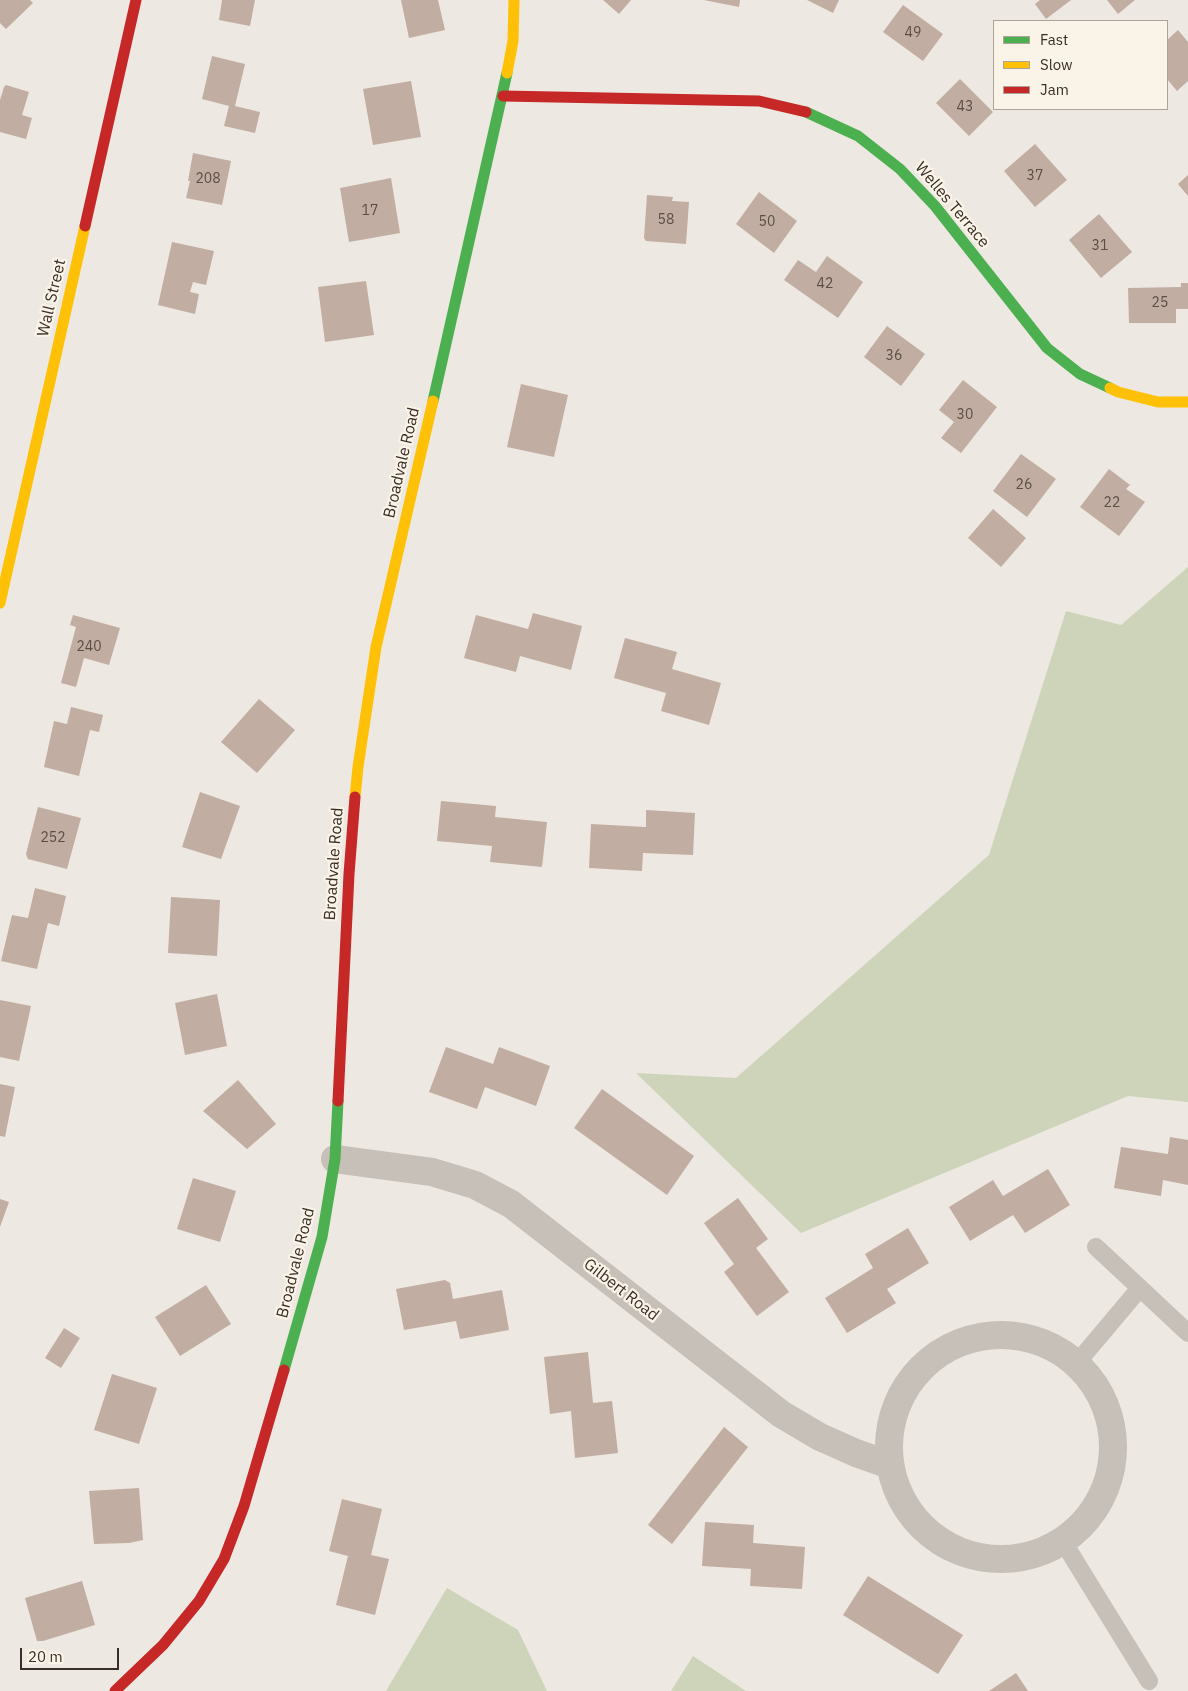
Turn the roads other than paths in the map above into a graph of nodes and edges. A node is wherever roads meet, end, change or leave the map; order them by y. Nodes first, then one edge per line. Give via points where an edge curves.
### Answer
1 (136, 0) edge
2 (514, 0) edge
3 (503, 96) junction
4 (1188, 402) edge
5 (0, 598) edge
6 (335, 1159) junction
7 (1096, 1248) dead end
8 (1140, 1288) junction
9 (1188, 1333) edge
10 (1076, 1364) junction
11 (890, 1465) junction
12 (1064, 1543) junction
13 (1149, 1681) dead end
14 (115, 1691) edge

1 - 5 street, Wall Street
2 - 3 street, Broadvale Road via 513,41
3 - 4 street, Welles Terrace via 759,101 810,113 858,136 900,169 935,206 1047,348 1080,374 1118,392 1158,402
3 - 6 street, Broadvale Road via 376,647 358,767 350,864
6 - 11 street, Gilbert Road via 432,1172 475,1185 511,1204 781,1414 820,1437
6 - 14 street, Broadvale Road via 322,1236 305,1300 244,1506 224,1559 199,1601 163,1645
7 - 8 lane
8 - 9 lane
8 - 10 lane
10 - 11 street via 1059,1350 1025,1337 989,1335 954,1345 924,1365 902,1394 890,1429
10 - 12 street via 1087,1373 1106,1404 1114,1439 1110,1477 1094,1512
11 - 12 street via 902,1501 926,1531 958,1551 995,1560 1032,1556
12 - 13 lane

